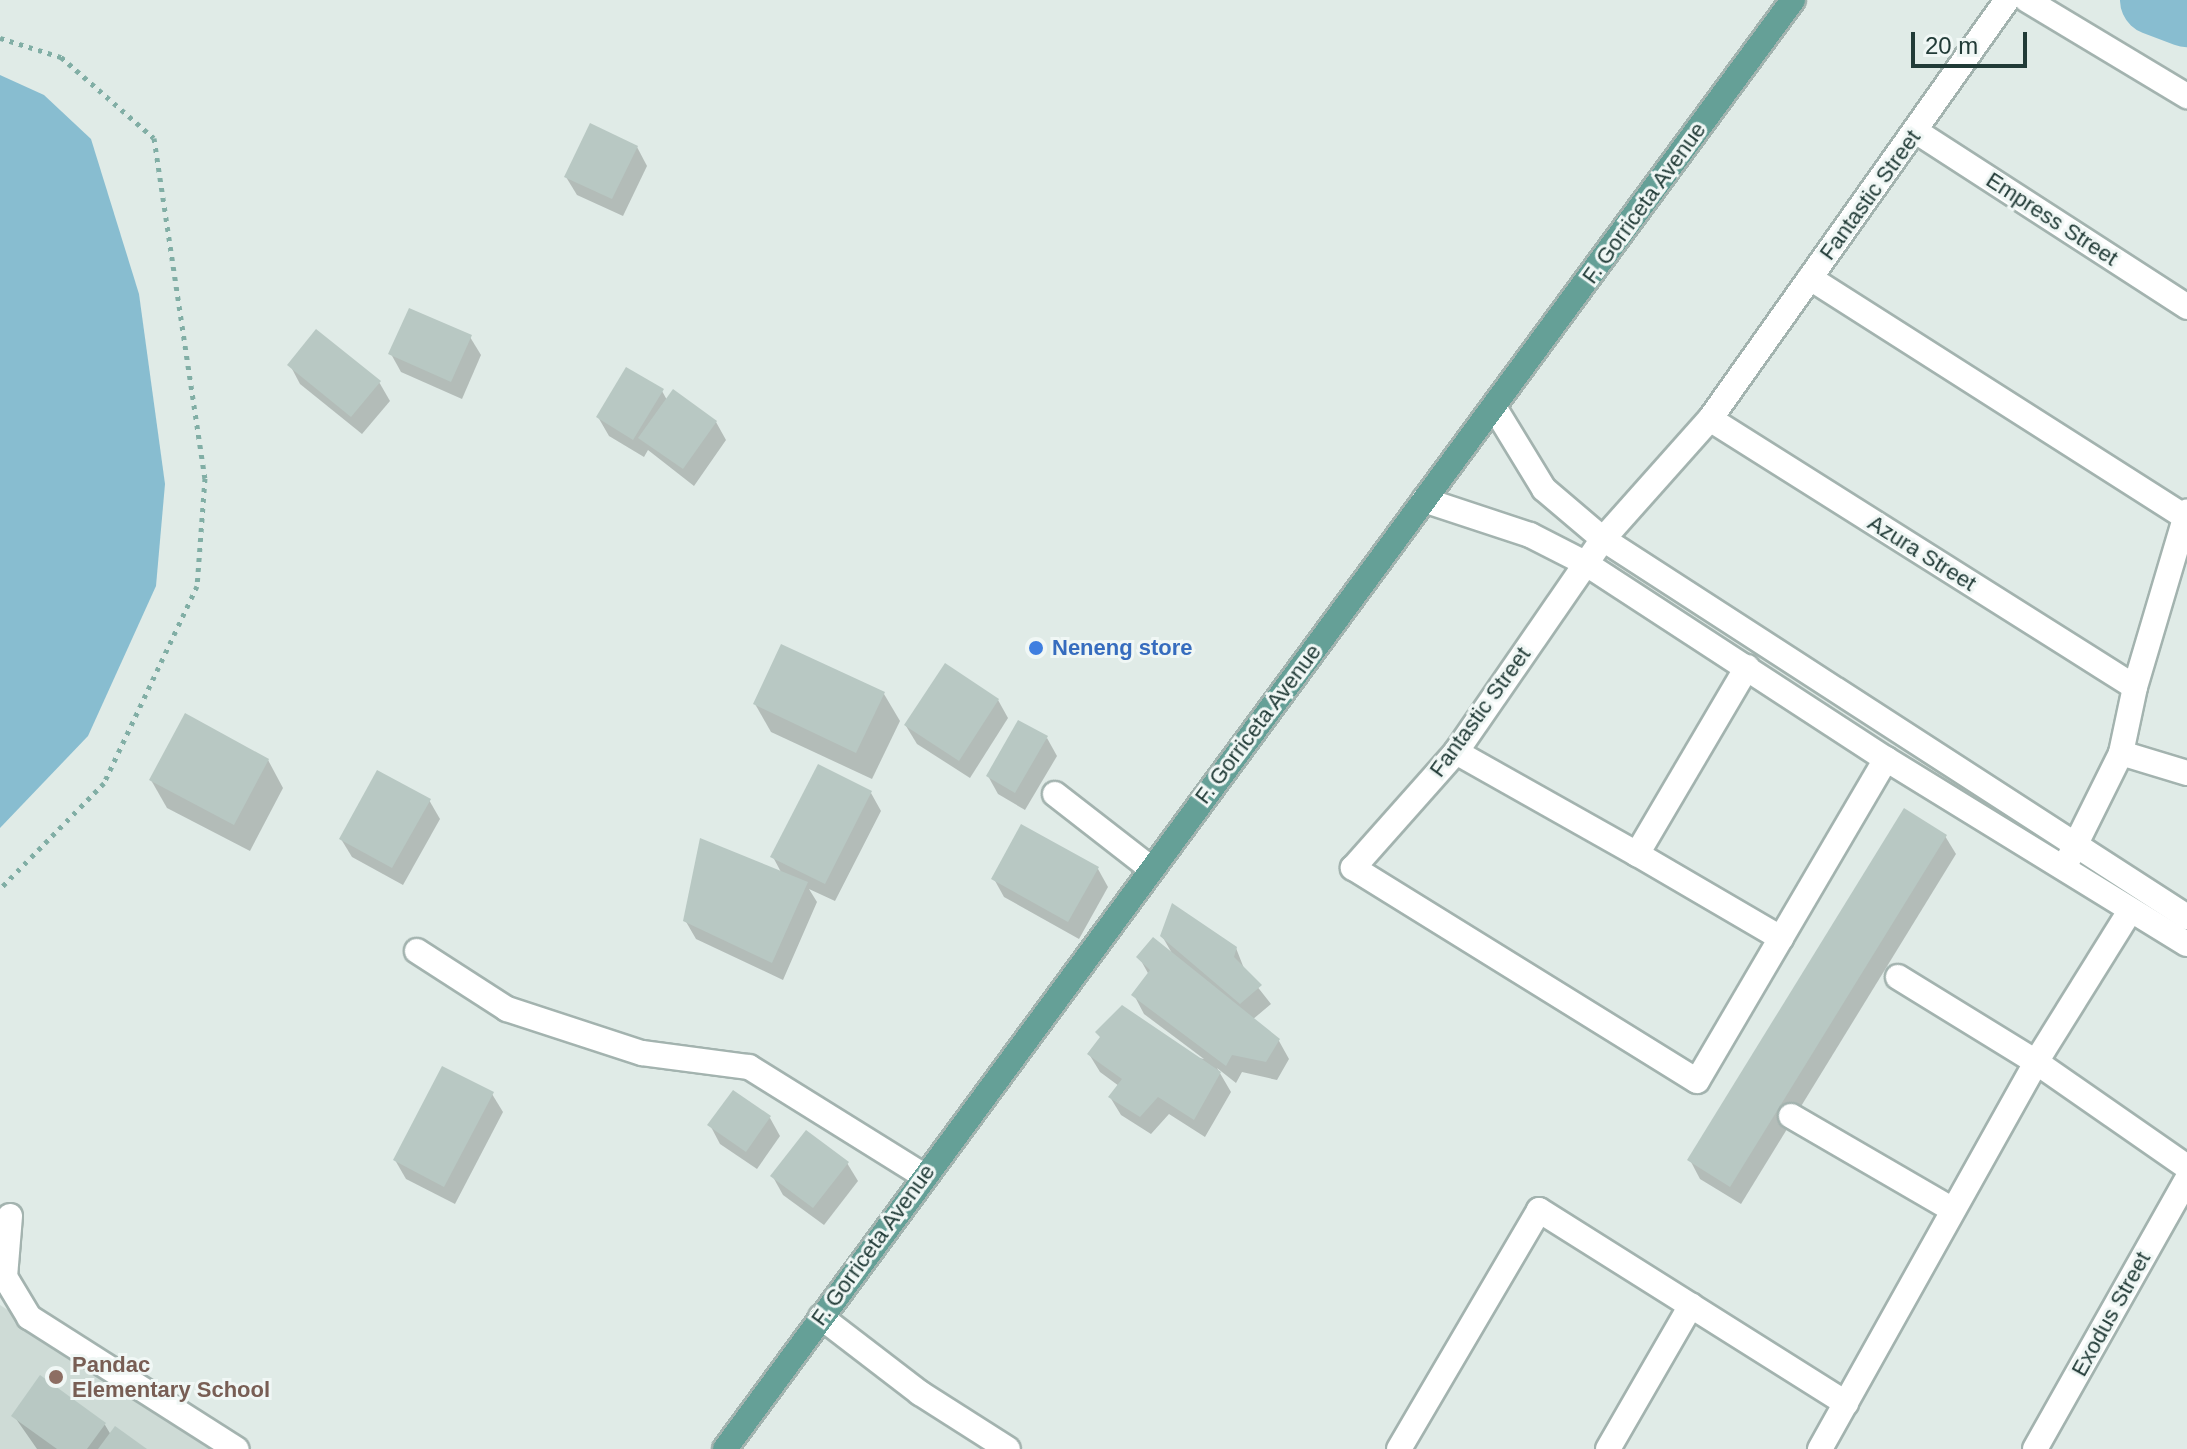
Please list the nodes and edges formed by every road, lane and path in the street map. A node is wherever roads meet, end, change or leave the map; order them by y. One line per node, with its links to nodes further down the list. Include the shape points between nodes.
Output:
1 (1793, 0): 9 (main road, F. Gorriceta Avenue)
2 (2007, 0): 6 (street, Fantastic Street)
3 (2027, 0): 5 (street)
4 (0, 38): 25 (path, via 61,57 154,138 205,478 197,586 104,783)
5 (2187, 96)
6 (1917, 132): 7 (street, Fantastic Street); 8 (street, Empress Street)
7 (1810, 278): 10 (street, Fantastic Street); 12 (street)
8 (2187, 307)
9 (1494, 407): 11 (main road, F. Gorriceta Avenue); 13 (street, via 1544,489)
10 (1710, 419): 13 (street, Fantastic Street); 16 (street, Azura Street)
11 (1424, 500): 14 (street, via 1530,535); 24 (main road, F. Gorriceta Avenue)
12 (2186, 514): 16 (street)
13 (1603, 539): 14 (street, Fantastic Street); 23 (street)
14 (1585, 563): 15 (street); 17 (street, Fantastic Street)
15 (1747, 667): 19 (street); 22 (street)
16 (2135, 687): 18 (street)
17 (1456, 752): 22 (street); 28 (street, Fantastic Street, via 1355,861 1354,872 1685,1077 1697,1081 1705,1074)
18 (2121, 753): 20 (street); 23 (street)
19 (1886, 759): 23 (street); 28 (street, Fantastic Street)
20 (2187, 773)
21 (1055, 794): 24 (street)
22 (1637, 854): 28 (street)
23 (2070, 858): 26 (street); 27 (street)
24 (1150, 868): 35 (main road, F. Gorriceta Avenue)
25 (0, 889)
26 (2130, 911): 29 (street); 32 (street)
27 (2187, 917)
28 (1781, 938)
29 (2187, 944)
30 (417, 951): 35 (street, via 507,1009 642,1053 749,1067)
31 (1898, 977): 32 (street)
32 (2036, 1062): 34 (street); 37 (street)
33 (1791, 1116): 37 (street)
34 (2187, 1167)
35 (924, 1176): 40 (main road, F. Gorriceta Avenue)
36 (2187, 1179): 48 (street, Exodus Street)
37 (1953, 1210): 41 (street)
38 (10, 1216): 42 (street, via 5,1277 29,1317)
39 (1691, 1305): 41 (street); 45 (street, via 1539,1210); 46 (street)
40 (821, 1317): 43 (main road, F. Gorriceta Avenue); 44 (street, via 920,1393)
41 (1846, 1403): 47 (street)
42 (236, 1449)
43 (725, 1449)
44 (1008, 1449)
45 (1399, 1449)
46 (1608, 1449)
47 (1820, 1449)
48 (2035, 1449)

